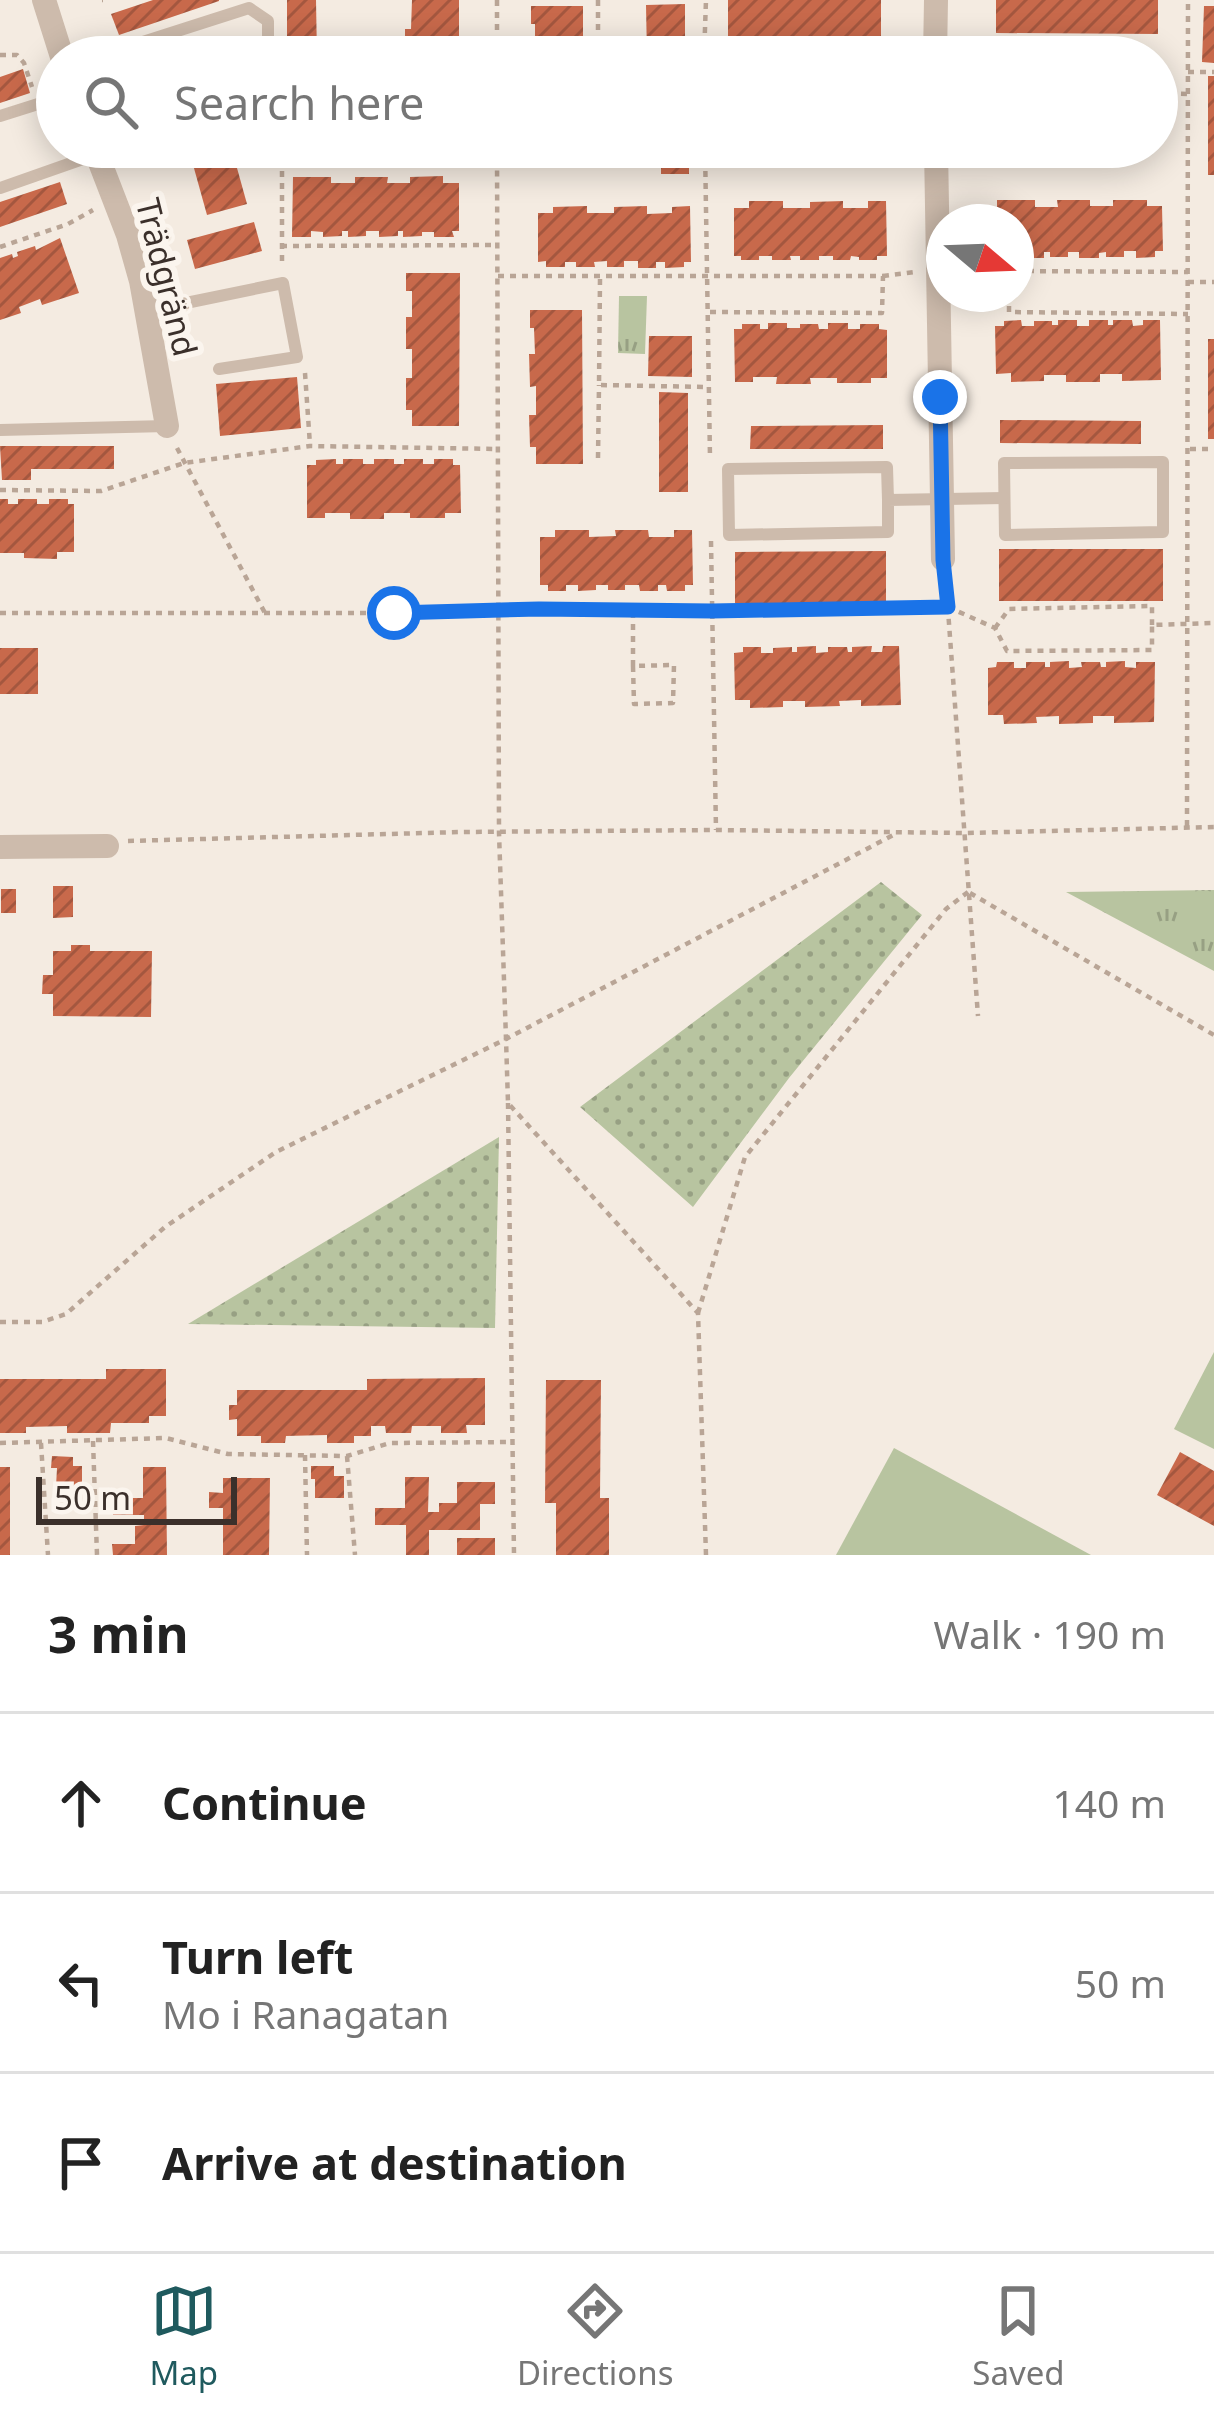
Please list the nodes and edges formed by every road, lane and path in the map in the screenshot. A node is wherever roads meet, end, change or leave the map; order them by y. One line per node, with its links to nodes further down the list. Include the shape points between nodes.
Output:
1 (44, 0): 7 (street)
2 (497, 0): 10 (path)
3 (598, 0): 11 (path)
4 (706, 0): 12 (path)
5 (936, 0): 13 (street)
6 (1188, 0): 15 (path)
7 (55, 36)
8 (162, 36): 9 (lane, via 249,8 268,21)
9 (268, 36)
10 (497, 36)
11 (598, 36)
12 (705, 36)
13 (935, 36)
14 (0, 55): 19 (path, via 24,63)
15 (1188, 72): 16 (path); 18 (path)
16 (1214, 72)
17 (1178, 94): 18 (path)
18 (1188, 94): 33 (path)
19 (36, 98)
20 (36, 105): 21 (lane)
21 (0, 116)
22 (50, 168): 27 (lane)
23 (102, 168): 28 (street, Trädgränd)
24 (282, 168): 30 (path)
25 (497, 168): 29 (path)
26 (936, 168): 57 (street)
27 (0, 188)
28 (114, 199): 31 (path); 39 (street, Trädgränd)
29 (498, 244): 30 (path); 34 (path)
30 (281, 246): 37 (path)
31 (0, 247)
32 (1034, 271): 33 (path)
33 (1188, 272): 38 (path)
34 (498, 276): 35 (path); 50 (path)
35 (600, 276): 40 (path, via 884,276 882,314); 45 (path)
36 (1214, 282): 38 (path)
37 (283, 283): 39 (lane); 43 (lane)
38 (1188, 283): 42 (path)
39 (146, 311): 47 (street, Trädgränd)
40 (708, 312)
41 (1009, 312): 42 (path)
42 (1188, 314): 51 (path)
43 (297, 357): 44 (lane); 49 (path, via 306,375)
44 (219, 369)
45 (599, 385): 46 (path); 53 (path)
46 (709, 387)
47 (167, 426): 48 (lane); 54 (path)
48 (0, 430)
49 (310, 446): 50 (path); 54 (path)
50 (498, 448): 61 (path)
51 (1187, 449): 52 (path); 66 (path)
52 (1214, 449)
53 (598, 458)
54 (184, 463): 55 (path, via 101,491); 64 (path)
55 (0, 490)
56 (1004, 498): 56 (lane, via 1005,535 1163,532 1163,462 1004,463); 57 (lane)
57 (941, 499): 58 (lane); 59 (street)
58 (888, 500): 58 (lane, via 887,467 728,469 729,535 888,532)
59 (943, 560): 60 (path)
60 (948, 607): 62 (path); 68 (path); 74 (path)
61 (498, 610): 62 (path); 64 (path); 72 (path)
62 (633, 610): 69 (path)
63 (0, 613): 64 (path)
64 (265, 613)
65 (1214, 623): 66 (path)
66 (1187, 624): 67 (path); 70 (path)
67 (1152, 625): 68 (path, via 1152,607 1009,609); 68 (path, via 1152,650 1007,652)
68 (995, 628)
69 (633, 666): 69 (path, via 674,665 673,703 634,704)
70 (1187, 826): 71 (path); 74 (path)
71 (1214, 827)
72 (499, 833): 73 (path); 75 (path); 80 (path)
73 (897, 833): 74 (path); 80 (path)
74 (965, 833): 77 (path)
75 (106, 846): 76 (street)
76 (0, 847)
77 (968, 892): 78 (path); 79 (path); 82 (path, via 745,1157)
78 (978, 1016)
79 (1214, 1035)
80 (506, 1040): 81 (path); 83 (path, via 277,1152 165,1227 66,1314)
81 (508, 1103): 82 (path); 85 (path)
82 (698, 1313): 95 (path)
83 (0, 1322)
84 (93, 1441): 87 (path); 88 (path, via 166,1438 228,1454); 91 (path)
85 (512, 1442): 89 (path, via 390,1443); 94 (path)
86 (0, 1443): 87 (path)
87 (40, 1443): 90 (path)
88 (305, 1455): 89 (path); 92 (path)
89 (346, 1456): 93 (path)
90 (48, 1555)
91 (97, 1555)
92 (307, 1555)
93 (355, 1555)
94 (514, 1555)
95 (706, 1555)

